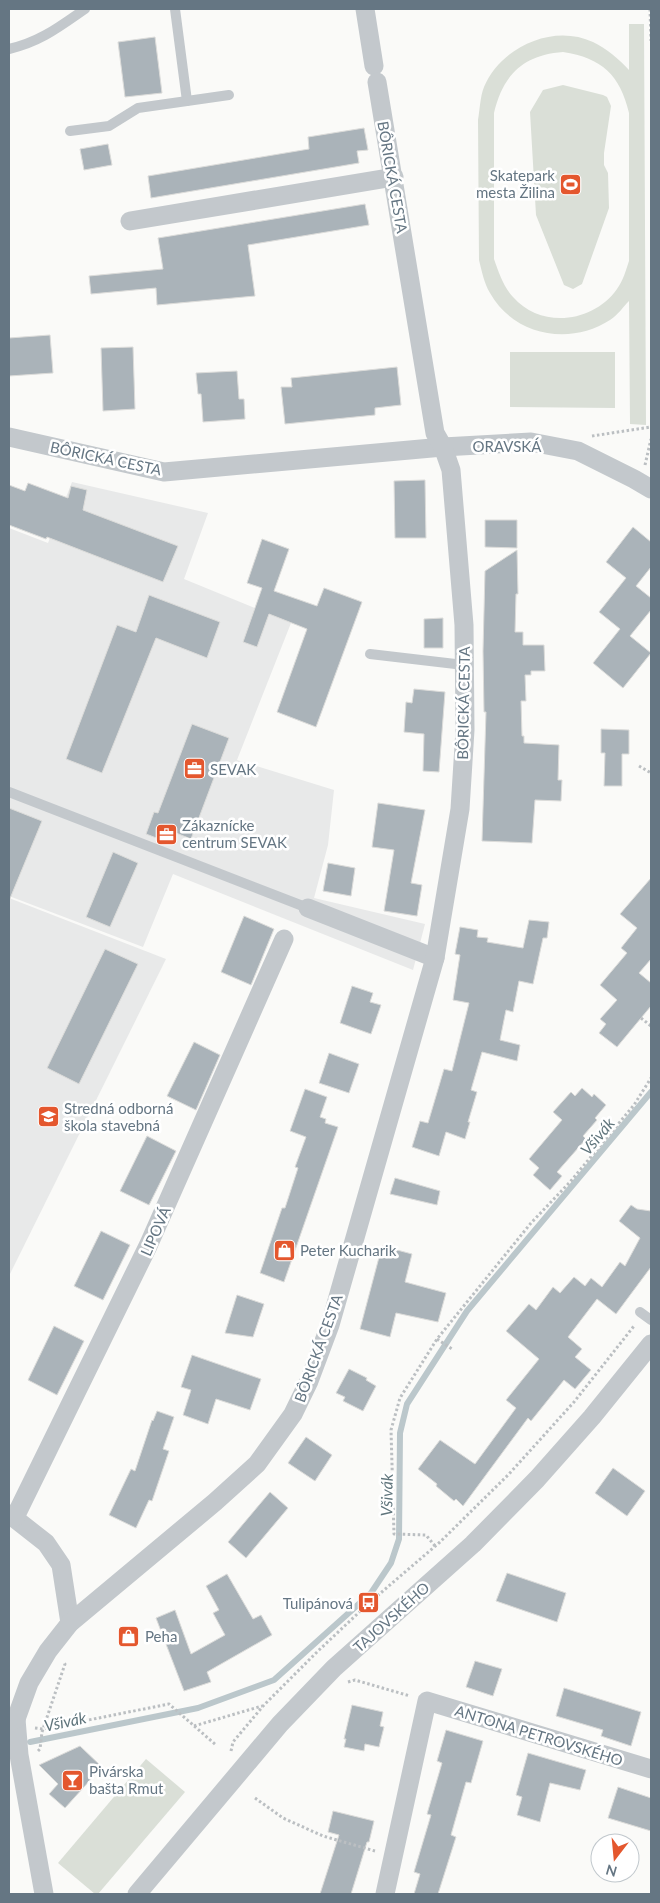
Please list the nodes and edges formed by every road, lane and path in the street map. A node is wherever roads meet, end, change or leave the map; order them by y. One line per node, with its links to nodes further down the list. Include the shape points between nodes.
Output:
1 (85, 9): 6 (lane, via 28,45)
2 (175, 9): 8 (lane)
3 (365, 9): 10 (street, BÔRICKÁ CESTA)
4 (650, 9): 5 (path)
5 (651, 41)
6 (9, 49)
7 (229, 95): 8 (lane)
8 (187, 101): 9 (lane, via 138,108 110,126)
9 (70, 131)
10 (394, 177): 11 (street); 16 (street, BÔRICKÁ CESTA, via 435,432)
11 (130, 221)
12 (651, 427): 14 (path)
13 (9, 437): 16 (street, BÔRICKÁ CESTA, via 164,472)
14 (584, 437)
15 (651, 439): 17 (path)
16 (443, 447): 18 (street, ORAVSKÁ, via 531,442 578,451); 20 (street, BÔRICKÁ CESTA, via 451,470 464,625)
17 (645, 467)
18 (651, 489)
19 (370, 654): 20 (lane)
20 (464, 665): 26 (street, BÔRICKÁ CESTA, via 465,730 460,809)
21 (639, 766): 22 (path)
22 (651, 773)
23 (9, 792): 24 (lane)
24 (308, 908): 26 (street)
25 (284, 939): 34 (street, LIPOVÁ, via 148,1246)
26 (435, 958): 36 (street, BÔRICKÁ CESTA, via 330,1325 293,1414 257,1464)
27 (641, 1018): 28 (path)
28 (651, 1026)
29 (651, 1078): 31 (path, via 634,1105 532,1223)
30 (645, 1316): 35 (path, via 509,1474)
31 (439, 1340): 32 (path); 35 (path, via 400,1398 392,1430 394,1534 426,1535)
32 (452, 1349)
33 (650, 1349): 51 (street, TAJOVSKÉHO, via 537,1479 473,1544 334,1668 280,1724)
34 (12, 1515): 36 (street, via 46,1543 61,1565)
35 (435, 1546): 37 (path)
36 (70, 1623): 42 (street, BÔRICKÁ CESTA, via 48,1651 29,1684)
37 (318, 1651)
38 (61, 1661): 44 (path, via 65,1664)
39 (355, 1680): 40 (path)
40 (427, 1701): 47 (street, ANTONA PETROVSKÉHO); 49 (street)
41 (264, 1706): 43 (path)
42 (14, 1726): 44 (path); 50 (street)
43 (193, 1726): 44 (path, via 169,1704); 45 (path)
44 (43, 1731): 46 (path)
45 (216, 1745)
46 (40, 1750)
47 (651, 1769)
48 (255, 1798): 49 (path, via 283,1818 323,1836)
49 (393, 1857): 52 (street)
50 (44, 1894)
51 (137, 1894)
52 (385, 1894)

